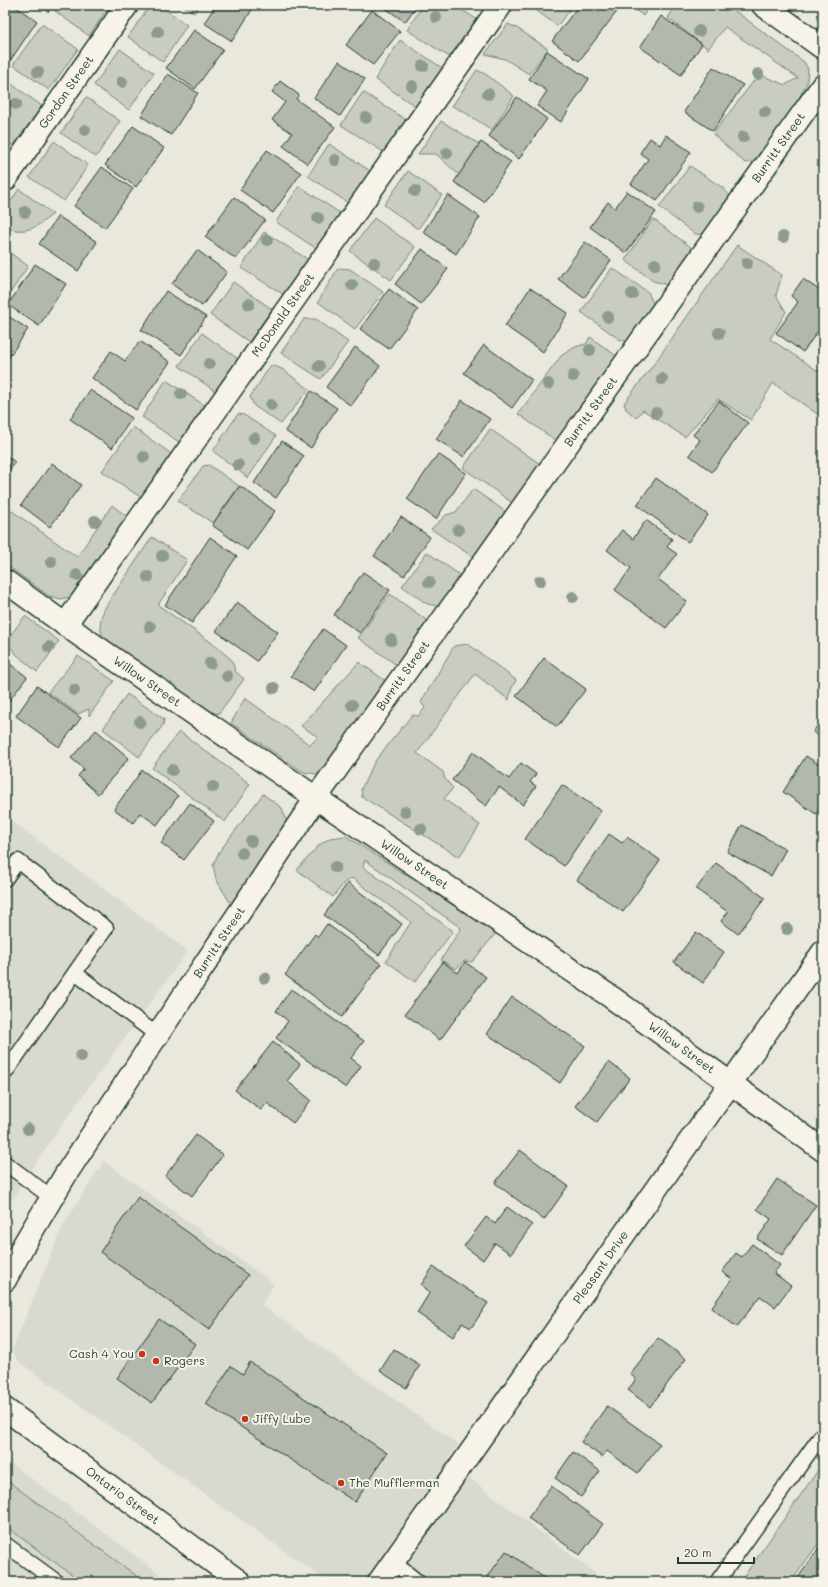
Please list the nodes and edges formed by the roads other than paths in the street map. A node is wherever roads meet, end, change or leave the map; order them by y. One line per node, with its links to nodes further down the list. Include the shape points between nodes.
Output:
1 (127, 5): 6 (street, Gordon Street)
2 (501, 5): 8 (street, McDonald Street)
3 (763, 5): 4 (street)
4 (823, 48)
5 (823, 85): 9 (street, Burritt Street)
6 (5, 180)
7 (5, 581): 8 (street, Willow Street)
8 (65, 625): 9 (street, Willow Street)
9 (316, 798): 13 (street, Burritt Street); 15 (street, Willow Street, via 611,997)
10 (5, 879): 12 (lane, via 18,861 106,928)
11 (823, 952): 15 (street, Pleasant Drive)
12 (75, 973): 13 (lane); 14 (lane)
13 (157, 1035): 18 (street, Burritt Street)
14 (5, 1073)
15 (730, 1083): 16 (street, Willow Street); 24 (street, Pleasant Drive)
16 (823, 1150)
17 (5, 1162): 18 (lane)
18 (51, 1197): 19 (street, Burritt Street)
19 (11, 1254): 20 (street, Burritt Street)
20 (5, 1280)
21 (5, 1409): 26 (street, Ontario Street)
22 (823, 1432): 29 (lane)
23 (5, 1544): 25 (lane)
24 (393, 1562): 27 (street, Pleasant Drive); 28 (lane)
25 (57, 1582)
26 (240, 1582)
27 (378, 1582)
28 (418, 1582)
29 (717, 1582)

